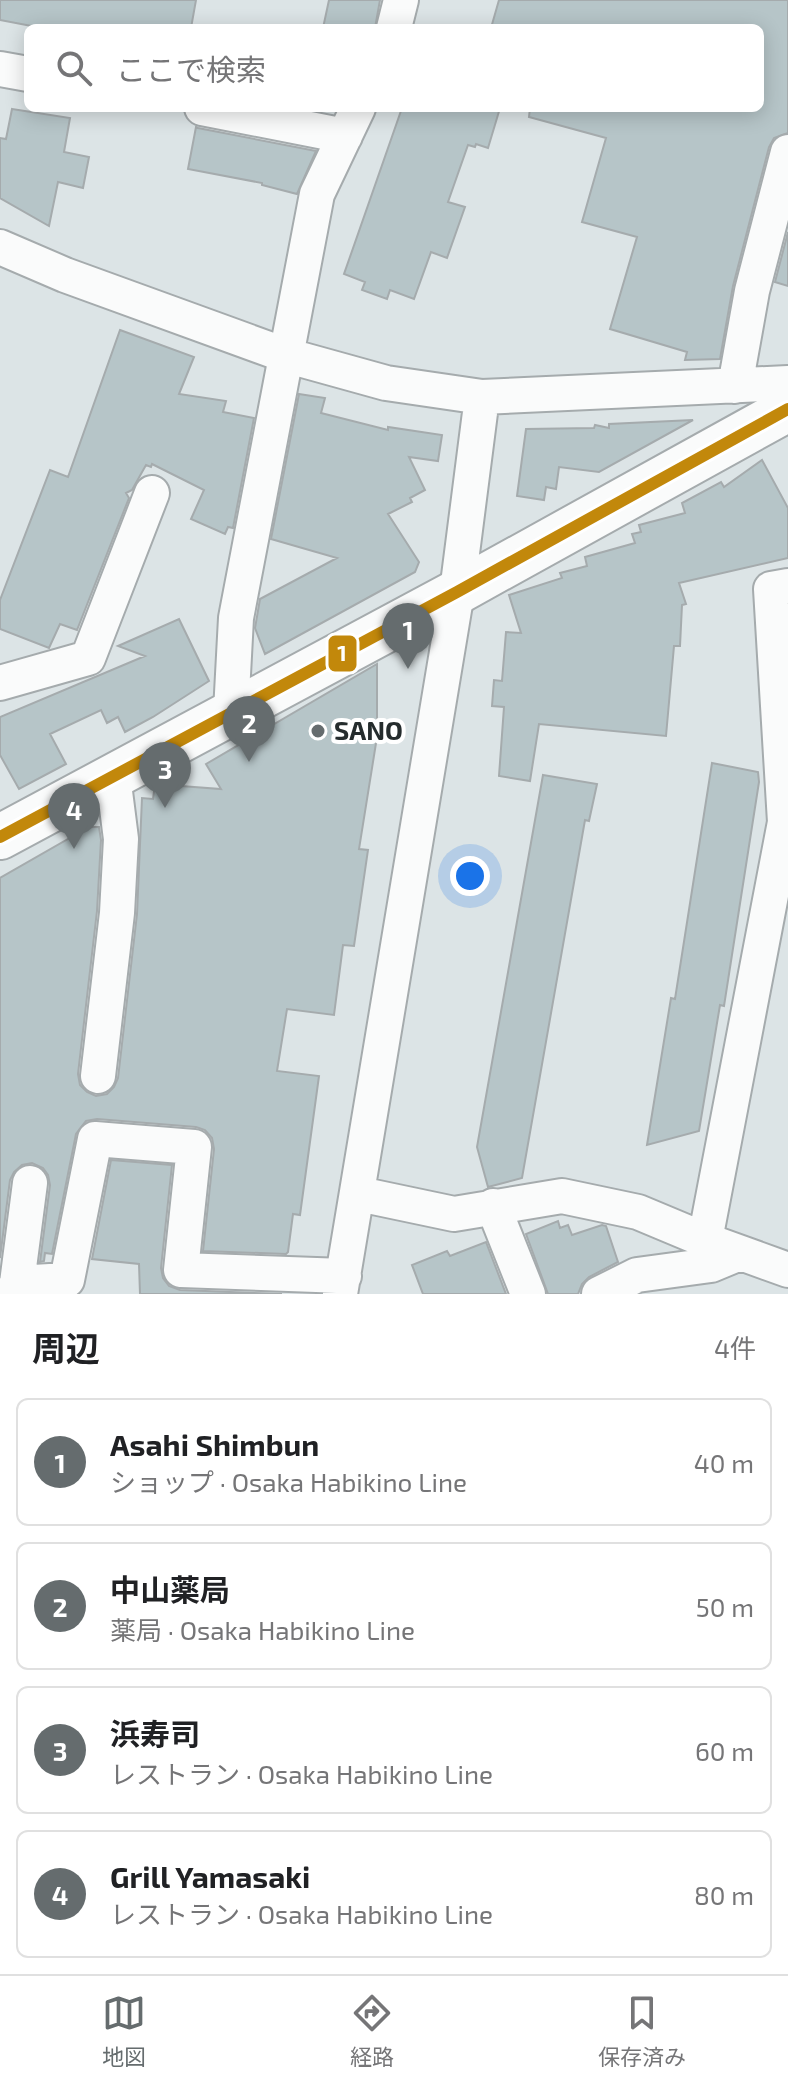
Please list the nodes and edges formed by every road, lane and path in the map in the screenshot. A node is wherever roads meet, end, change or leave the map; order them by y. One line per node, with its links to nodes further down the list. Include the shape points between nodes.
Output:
1 (401, 0): 2 (street)
2 (395, 24)
3 (0, 69): 4 (street)
4 (24, 73)
5 (245, 112): 6 (street)
6 (351, 122): 9 (street, via 317,194)
7 (788, 152): 11 (street, via 752,291)
8 (0, 247): 9 (street)
9 (285, 355): 12 (street, via 386,383); 18 (street, via 236,618)
10 (788, 383): 11 (street)
11 (735, 386): 12 (street)
12 (482, 397): 16 (street)
13 (788, 409): 16 (main road)
14 (152, 493): 17 (street, via 88,658)
15 (788, 586): 25 (street, via 771,589 785,822)
16 (457, 592): 18 (main road); 22 (street)
17 (0, 683)
18 (231, 712): 19 (main road)
19 (113, 776): 20 (main road); 21 (street, via 121,839)
20 (0, 837)
21 (98, 1076)
22 (359, 1194): 24 (street, via 454,1214); 28 (street)
23 (19, 1200): 29 (street)
24 (493, 1206): 25 (street, via 562,1196 638,1212); 30 (street)
25 (705, 1240): 26 (street)
26 (740, 1253): 27 (street); 31 (street, via 711,1265 637,1275)
27 (788, 1270)
28 (342, 1285): 29 (street, via 181,1270 194,1147 95,1139 67,1280)
29 (14, 1288)
30 (528, 1294)
31 (599, 1294)

